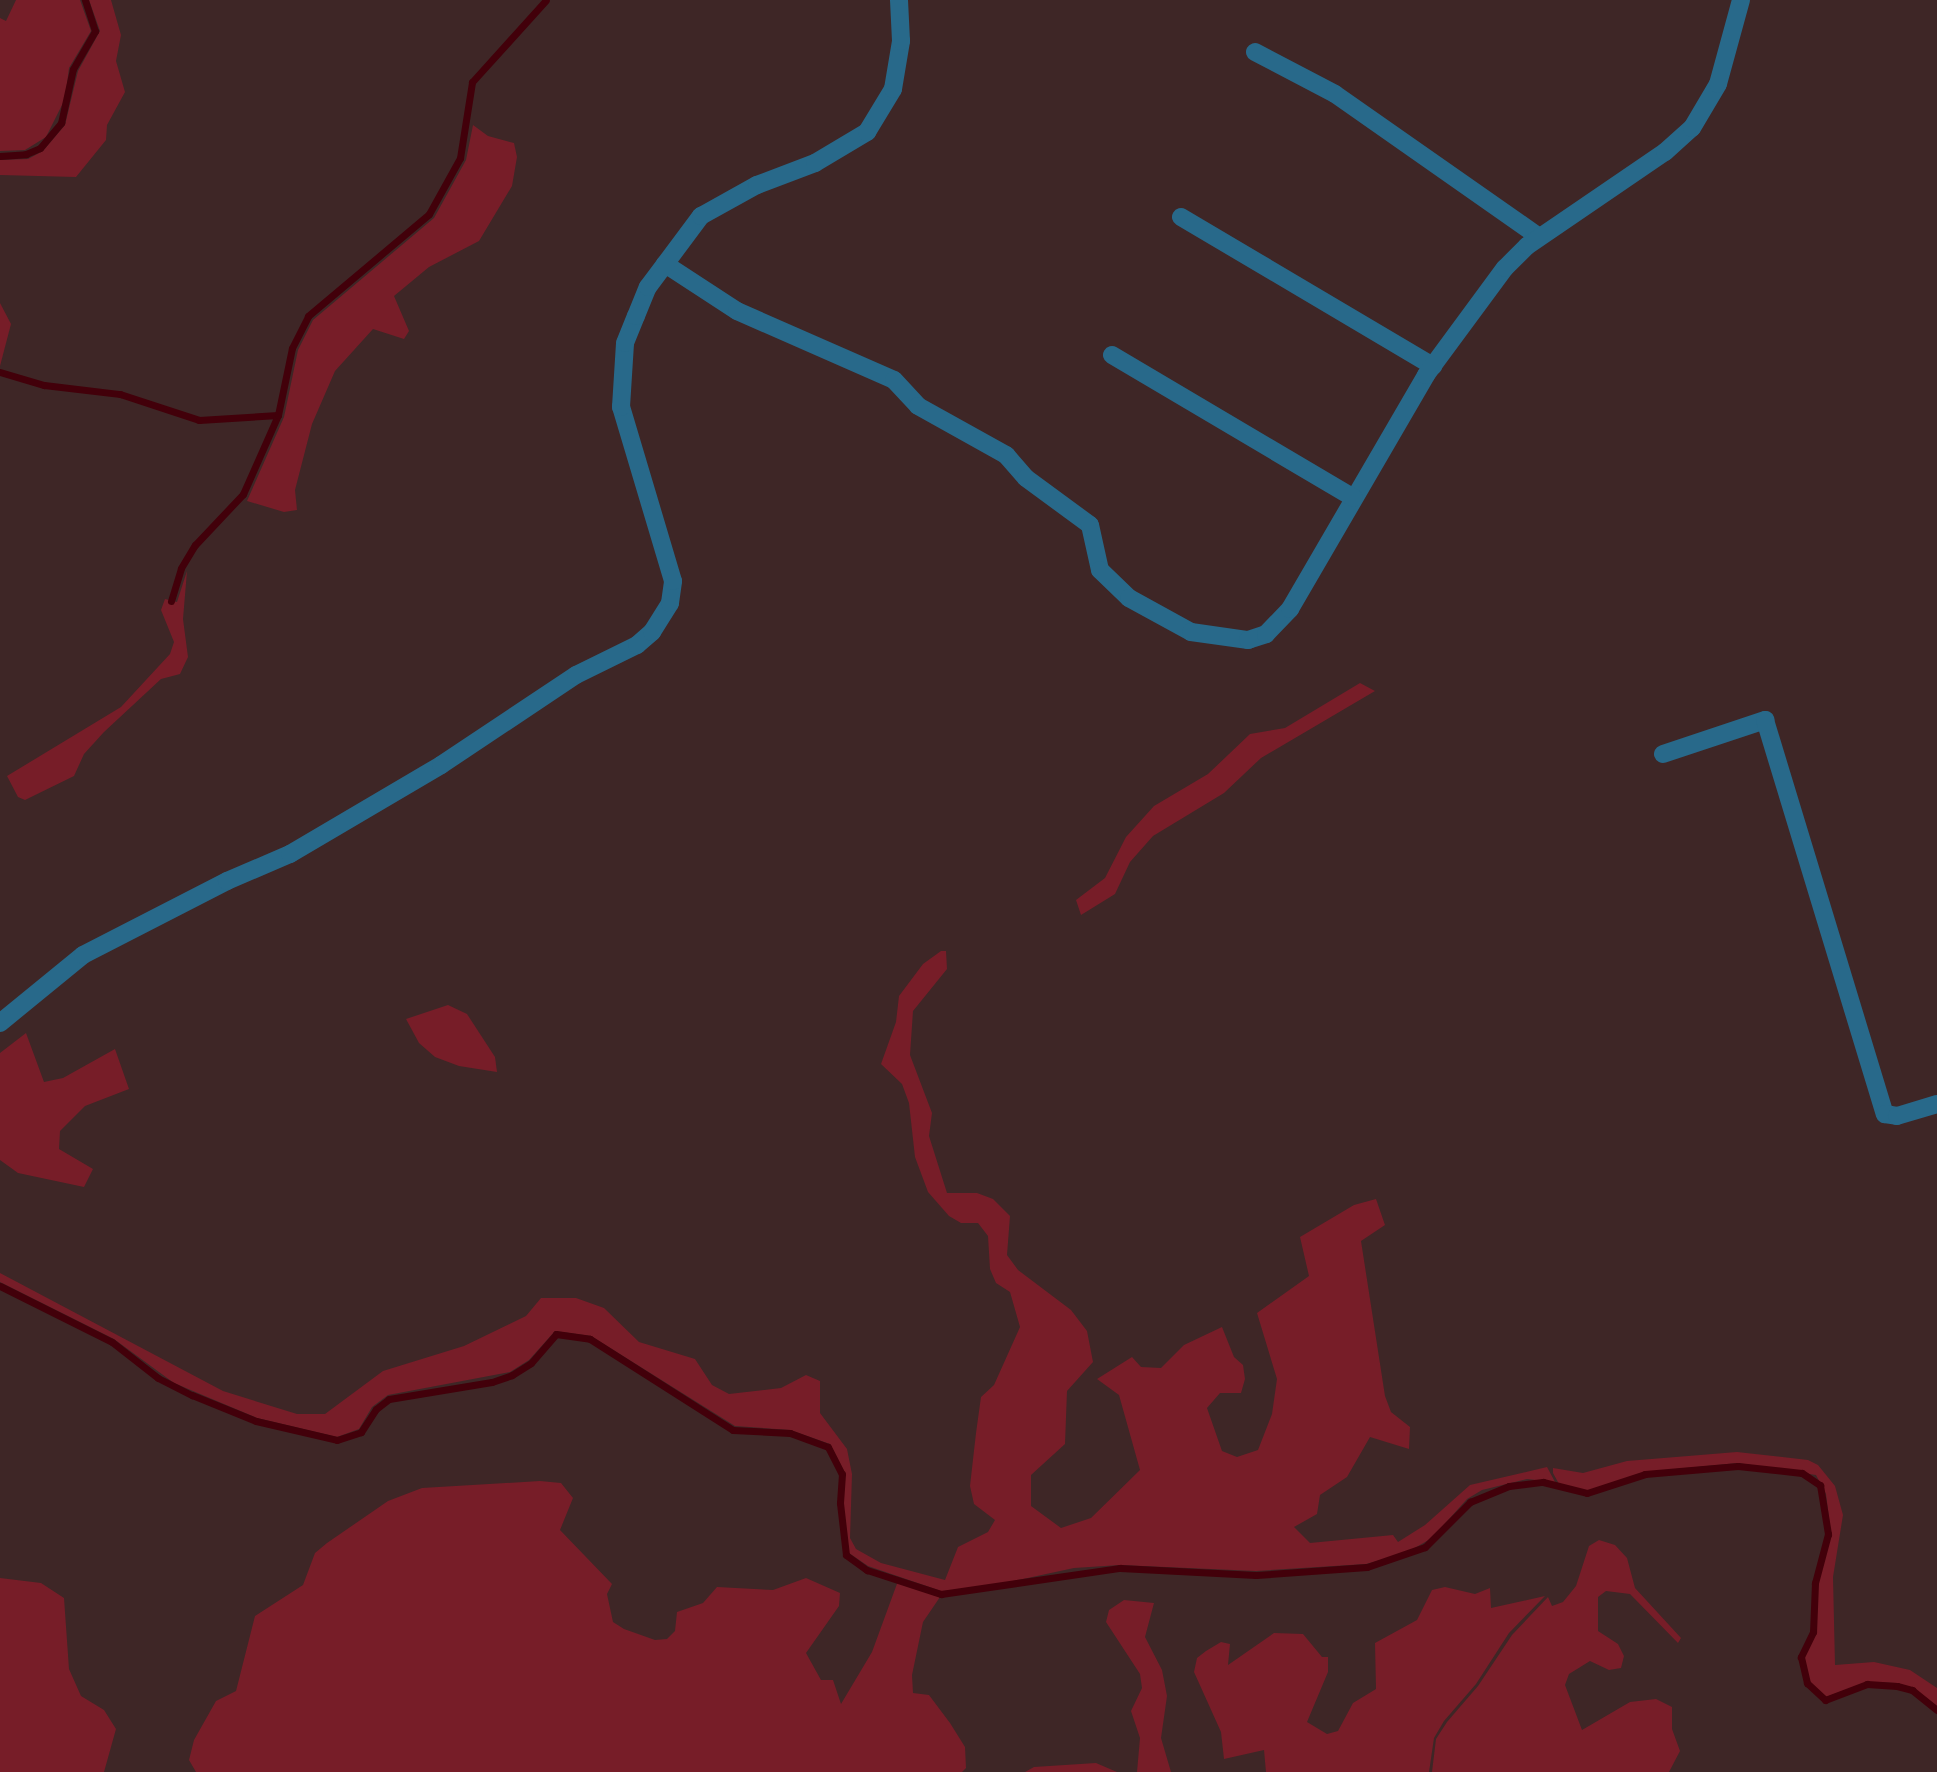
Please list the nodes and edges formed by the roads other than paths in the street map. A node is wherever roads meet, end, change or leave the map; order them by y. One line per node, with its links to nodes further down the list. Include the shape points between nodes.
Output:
1 (899, 0): 6 (street, via 901,41 893,89 867,132 815,163 747,190 701,216)
2 (1741, 0): 5 (street, via 1718,84 1692,128 1665,152)
3 (1255, 52): 5 (street, via 1335,94)
4 (1181, 217): 8 (street)
5 (1539, 237): 8 (street, via 1480,297)
6 (665, 264): 9 (street, via 737,311 894,380 918,406 1006,455 1026,478 1090,525 1100,570 1110,583 1191,632 1248,640 1266,634 1290,609); 11 (street, via 648,287 625,343 621,407 671,569 670,603 652,632 290,854 83,955)
7 (1112, 355): 9 (street)
8 (1433, 366): 9 (street)
9 (1354, 498)
10 (1662, 754): 12 (street, via 1765,720 1885,1114 1897,1116)
11 (0, 1023)
12 (1937, 1104)

